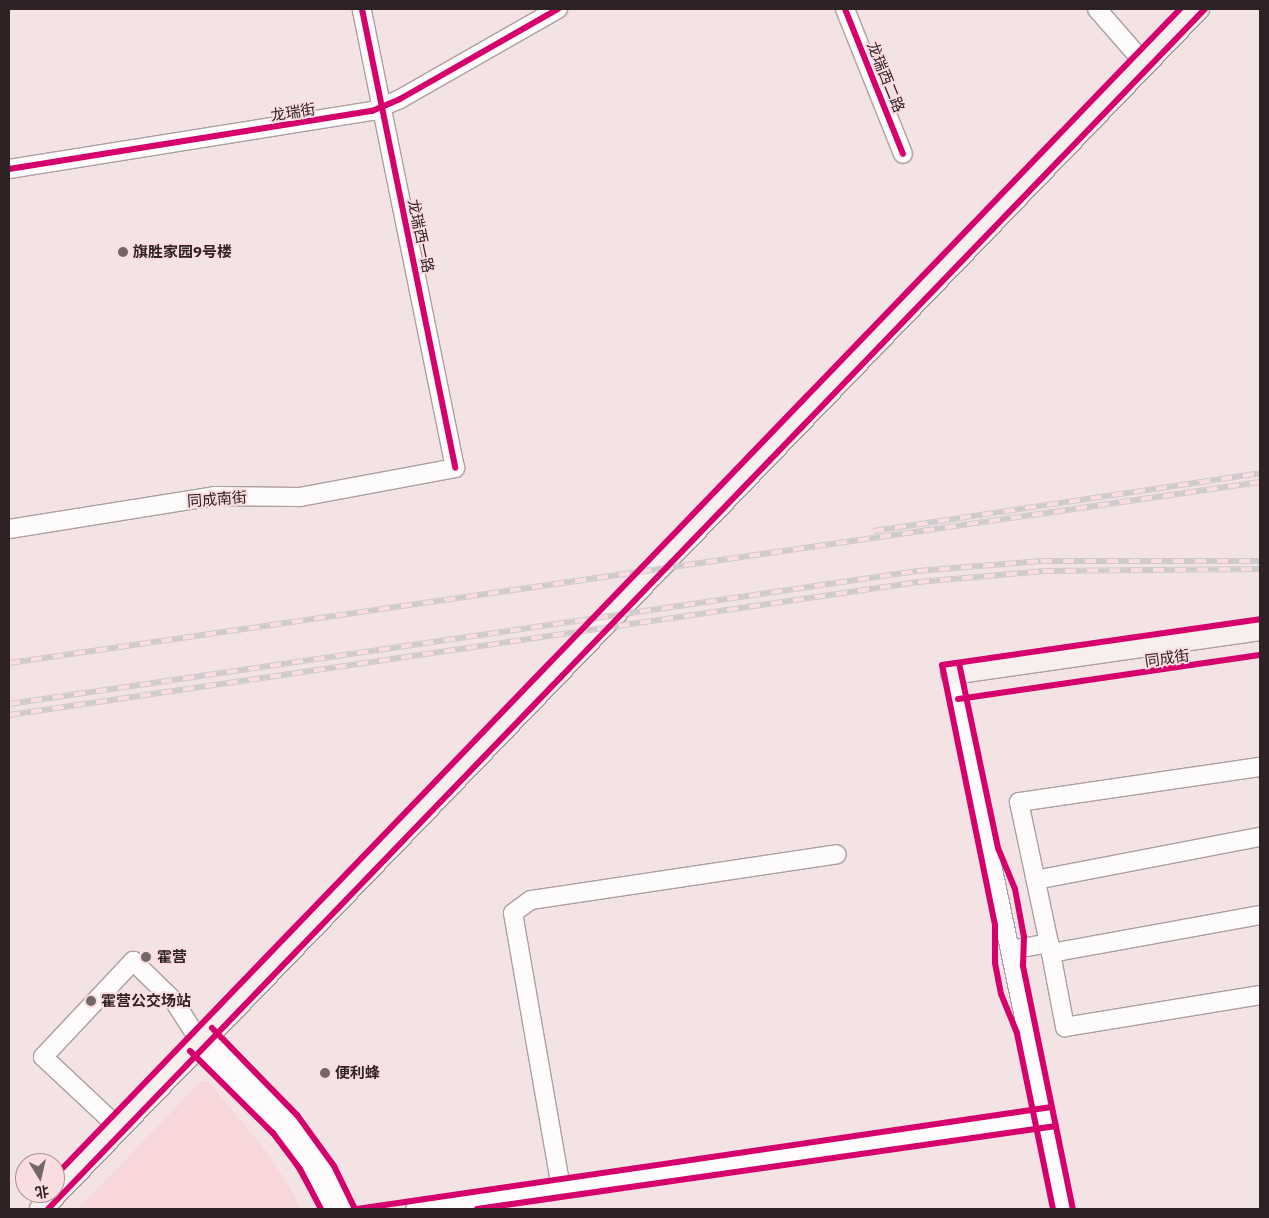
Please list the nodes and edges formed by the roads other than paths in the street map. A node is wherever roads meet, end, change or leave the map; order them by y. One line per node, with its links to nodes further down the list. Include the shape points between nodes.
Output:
1 (362, 9): 8 (street, 龙瑞西一路)
2 (558, 9): 8 (street, 龙瑞街)
3 (845, 9): 9 (street, 龙瑞西二路)
4 (1097, 9): 7 (street)
5 (1186, 9): 7 (main road)
6 (1198, 9): 7 (main road)
7 (1142, 61): 24 (main road)
8 (382, 108): 10 (street, 龙瑞街); 11 (street, 龙瑞西一路)
9 (903, 154)
10 (9, 169)
11 (455, 468): 12 (street, 同成南街, via 300,497 214,496)
12 (9, 529)
13 (1260, 629): 15 (main road, 同成街)
14 (1260, 644): 15 (main road, 同成街)
15 (953, 681): 22 (street)
16 (1260, 767): 19 (street, via 1019,802)
17 (1260, 837): 19 (street)
18 (837, 854): 28 (street, via 531,900 513,913)
19 (1036, 880): 21 (street)
20 (1260, 915): 21 (street)
21 (1050, 948): 22 (street); 23 (street, via 1065,1026)
22 (1010, 950): 25 (street)
23 (1260, 995)
24 (201, 1040): 26 (main road); 26 (street, via 174,1001 133,961 43,1058); 30 (street, via 280,1129 306,1164); 31 (street, via 291,1121 326,1171)
25 (1045, 1119): 28 (street); 33 (street)
26 (116, 1126): 27 (main road); 29 (main road)
27 (65, 1174)
28 (561, 1188): 32 (street)
29 (41, 1209)
30 (330, 1209)
31 (345, 1209)
32 (415, 1209)
33 (1064, 1209)

